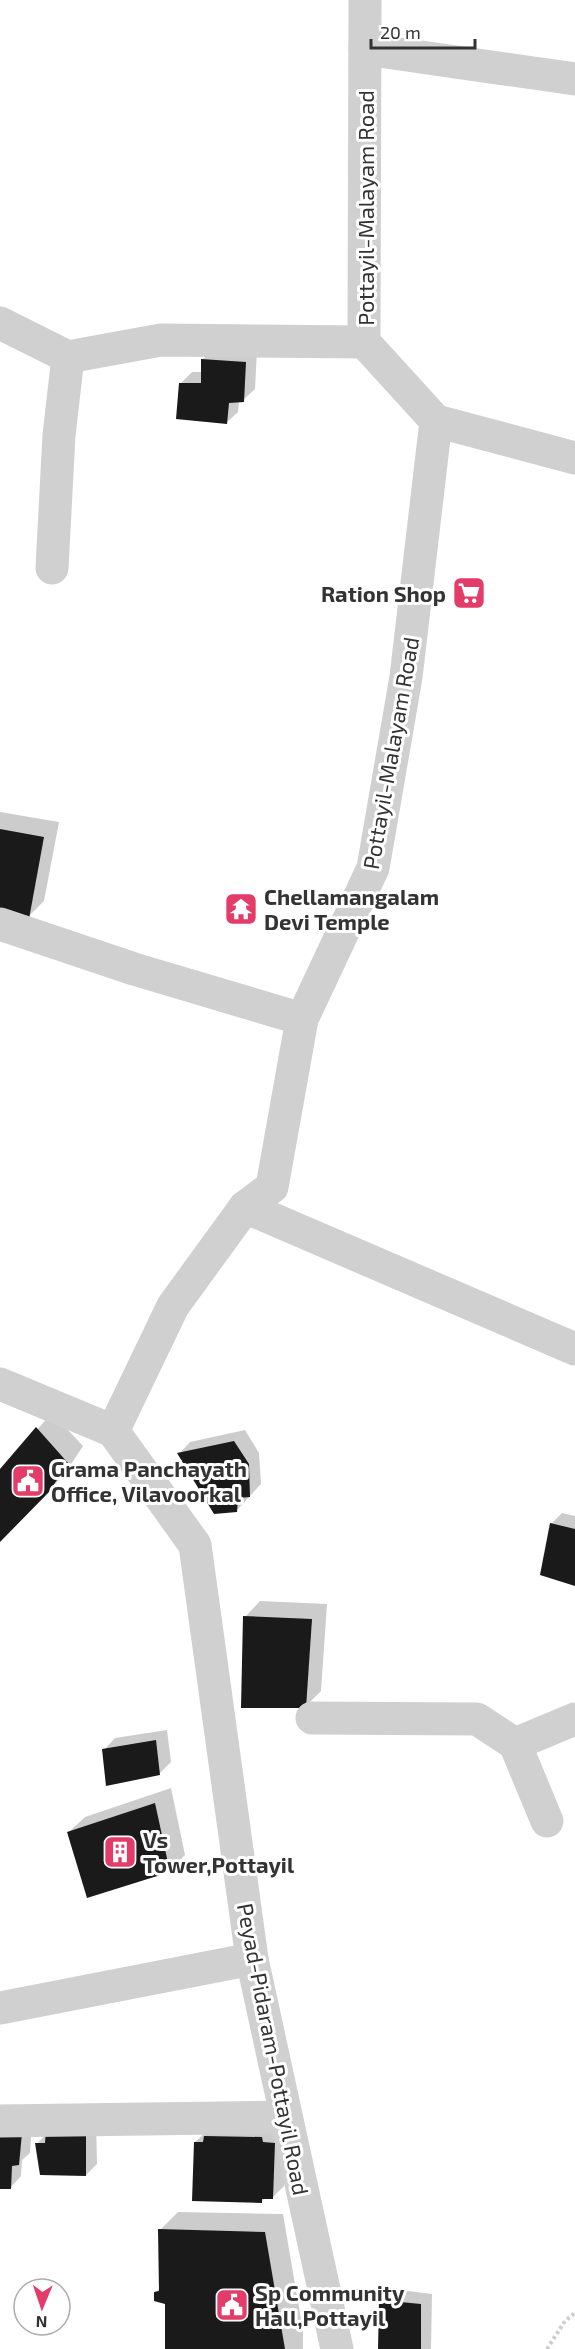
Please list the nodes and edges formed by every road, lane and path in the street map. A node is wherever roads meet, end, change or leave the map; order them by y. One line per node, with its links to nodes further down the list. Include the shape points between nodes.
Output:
1 (365, 0): 2 (street, Pottayil-Malayam Road)
2 (365, 49): 3 (street); 5 (street, Pottayil-Malayam Road)
3 (575, 79)
4 (0, 323): 6 (street)
5 (364, 342): 6 (street, via 161,340); 7 (street, Pottayil-Malayam Road)
6 (68, 357): 9 (street, via 59,435)
7 (436, 422): 8 (street); 11 (street, Pottayil-Malayam Road, via 406,677 373,868)
8 (575, 458)
9 (52, 568)
10 (0, 924): 11 (street)
11 (302, 1019): 12 (street, Pottayil-Malayam Road, via 272,1187)
12 (245, 1207): 13 (street); 15 (street, Pottayil-Malayam Road, via 173,1306)
13 (575, 1348)
14 (0, 1384): 15 (street)
15 (113, 1431): 20 (street, Peyad-Pidaram-Pottayil Road, via 195,1545)
16 (312, 1718): 18 (street, via 477,1719)
17 (575, 1719): 18 (street)
18 (515, 1744): 19 (street)
19 (547, 1821)
20 (252, 1959): 21 (street); 22 (street, Peyad-Pidaram-Pottayil Road)
21 (0, 2008)
22 (286, 2117): 23 (street); 25 (street, Peyad-Pidaram-Pottayil Road)
23 (0, 2121)
24 (575, 2313): 26 (path)
25 (337, 2349)
26 (547, 2349)

